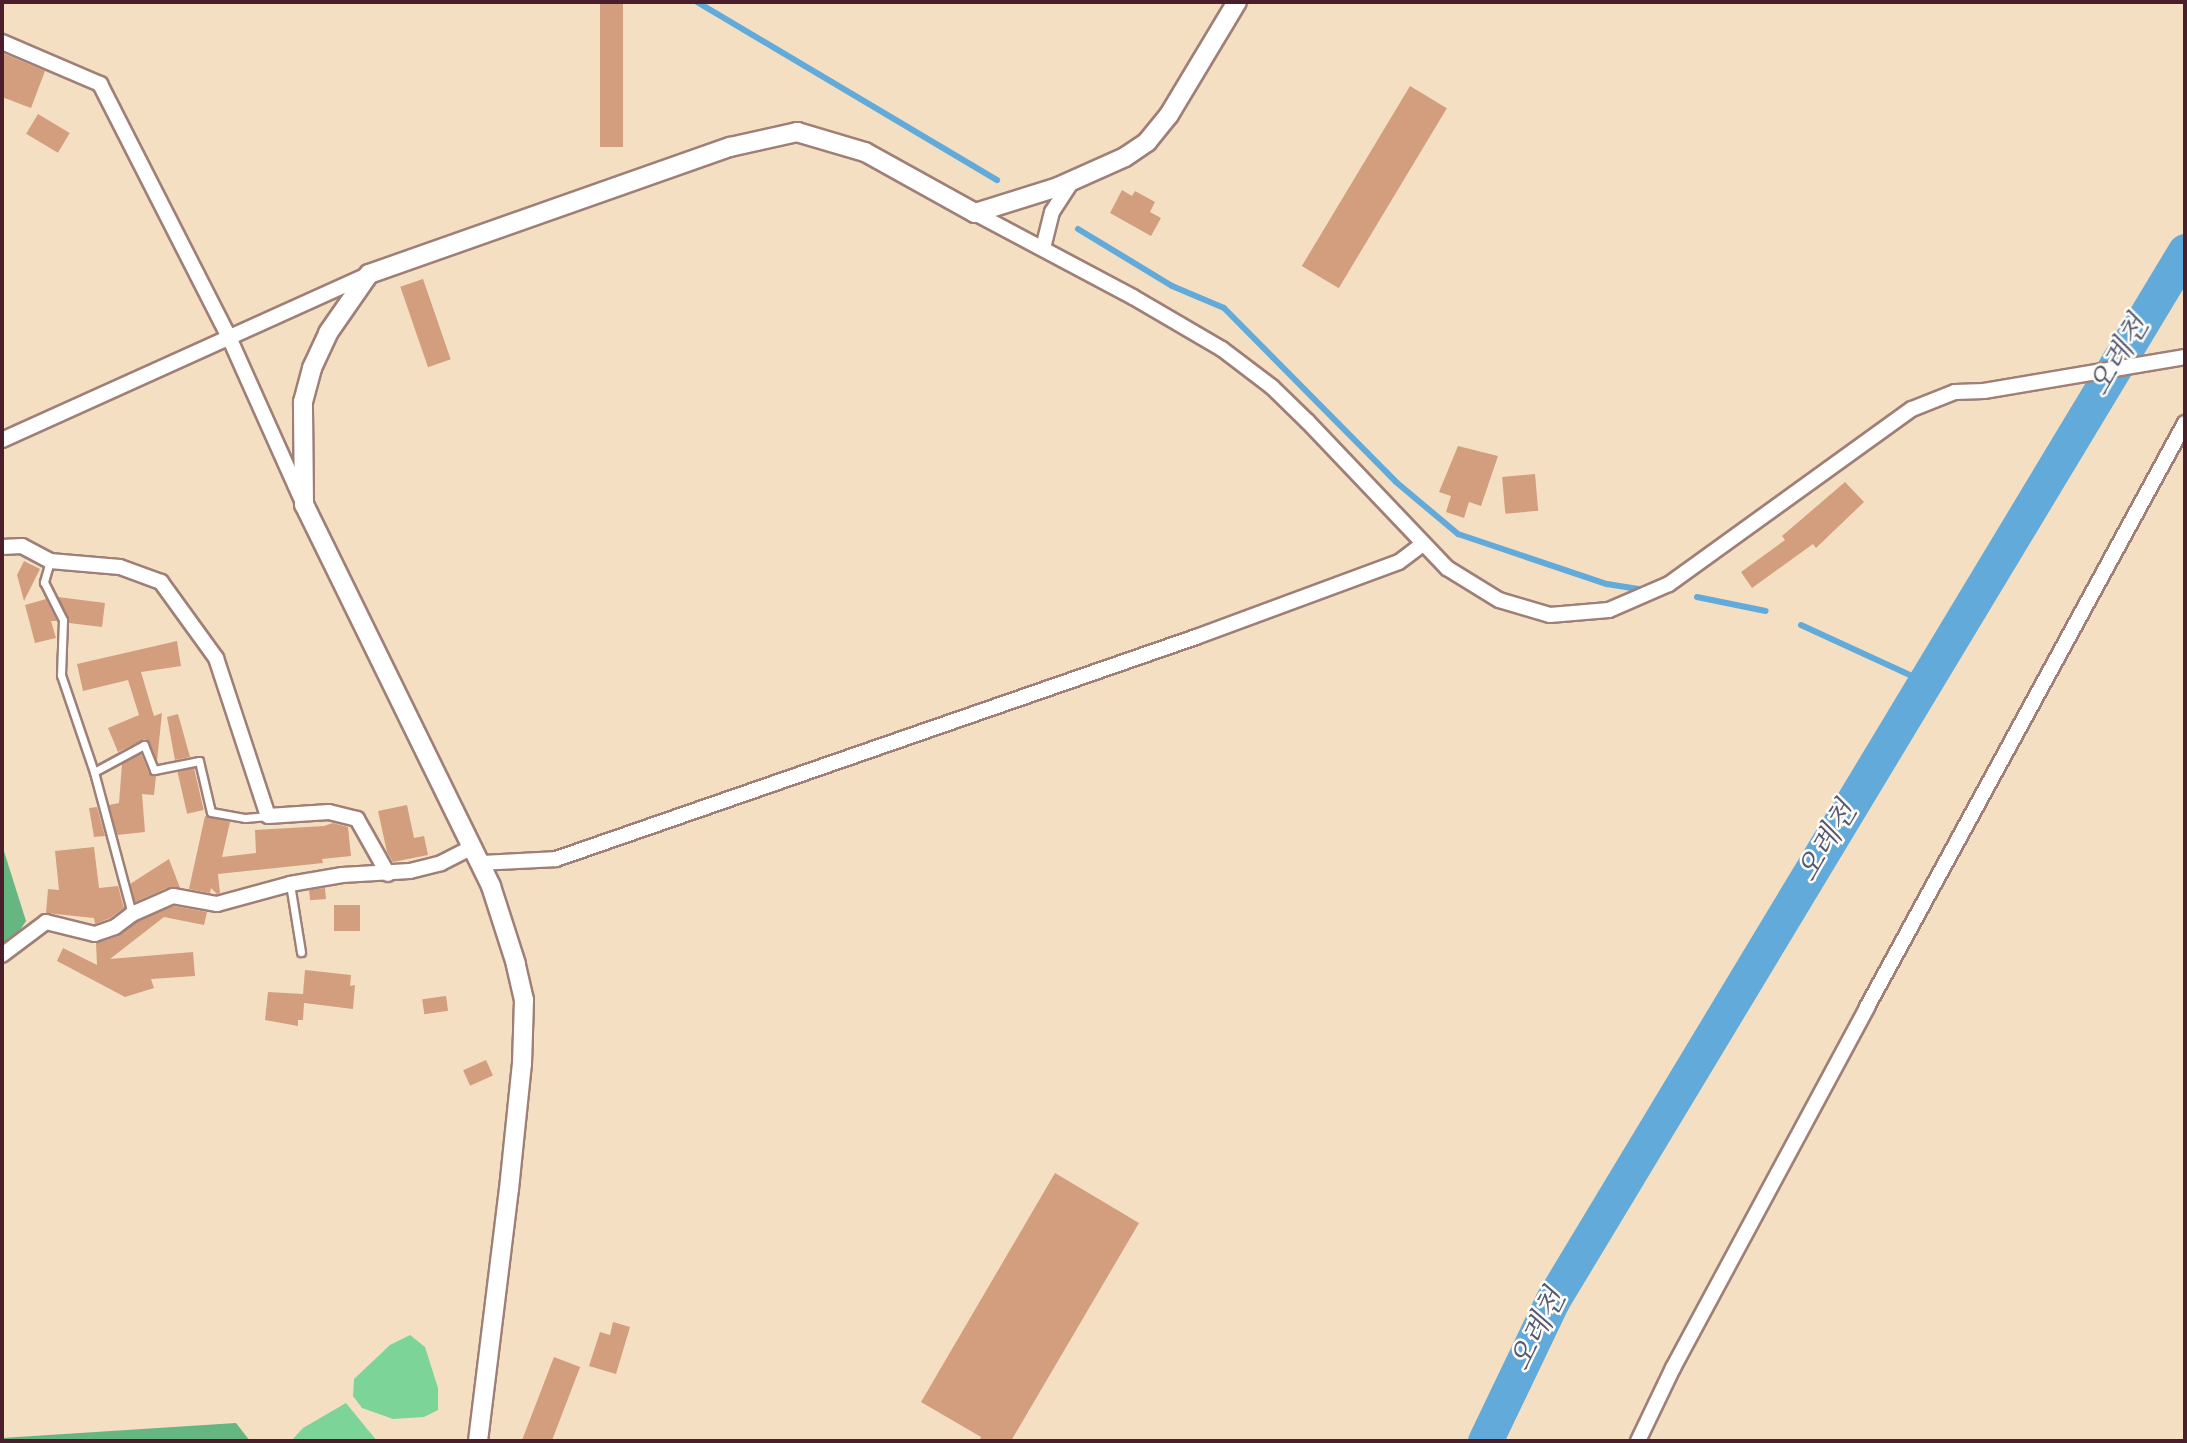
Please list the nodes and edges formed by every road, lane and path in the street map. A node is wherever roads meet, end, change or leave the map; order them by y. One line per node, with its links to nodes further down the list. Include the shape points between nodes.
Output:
1 (1237, 2): 3 (street, via 1169,115 1147,142)
2 (2, 42): 7 (street, via 100,84)
3 (1073, 180): 4 (street); 5 (street, via 1052,212)
4 (975, 213): 5 (street); 6 (street, via 865,152 797,132 730,147)
5 (1043, 248): 12 (street, via 1197,332 1272,387)
6 (369, 274): 7 (street); 11 (street, via 328,333 312,368 303,402)
7 (228, 335): 10 (street); 11 (street)
8 (2185, 357): 12 (street, via 1955,392 1912,409 1670,584 1609,610 1550,615 1499,600 1447,568)
9 (2185, 423): 25 (street, via 1673,1368)
10 (2, 440)
11 (304, 505): 17 (street)
12 (1423, 544): 18 (street, via 1399,562 1196,637 556,859)
13 (2, 547): 14 (street, via 22,546)
14 (50, 561): 15 (lane, via 44,582 63,620 61,675); 16 (street, via 120,566 162,582 216,658)
15 (94, 772): 16 (lane, via 144,745 154,771 199,761 211,812 246,818); 21 (lane)
16 (268, 816): 19 (street, via 329,811 357,819)
17 (472, 847): 18 (street); 19 (street, via 440,863)
18 (480, 863): 24 (street, via 524,1000 508,1201)
19 (388, 874): 20 (street, via 342,874)
20 (290, 884): 21 (street, via 218,904 173,896); 22 (lane)
21 (132, 914): 23 (street, via 95,934 46,922)
22 (302, 952)
23 (2, 955)
24 (478, 1441)
25 (1638, 1441)

